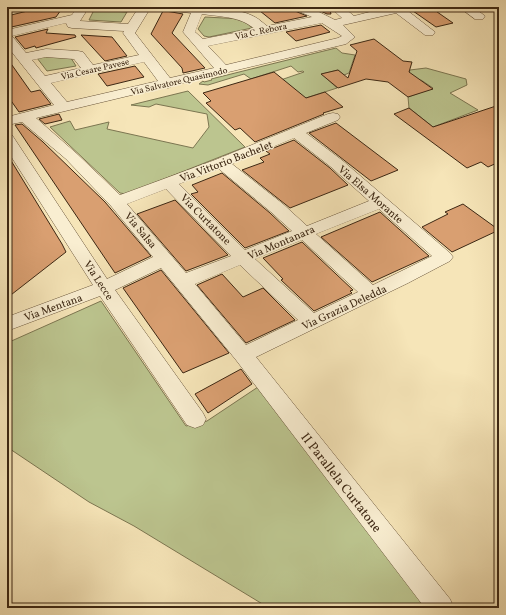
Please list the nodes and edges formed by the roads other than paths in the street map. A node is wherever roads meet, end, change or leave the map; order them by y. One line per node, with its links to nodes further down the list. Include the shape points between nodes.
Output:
1 (13, 7): 7 (street)
2 (145, 7): 15 (street)
3 (170, 7): 9 (street)
4 (300, 7): 13 (street)
5 (336, 7): 12 (street)
6 (465, 7): 11 (street)
7 (7, 8)
8 (400, 8): 12 (street, Via C. Rebora); 16 (street)
9 (198, 10): 14 (street, via 245,16); 19 (street, via 189,32)
10 (80, 12): 15 (street, via 72,24); 17 (street)
11 (479, 16)
12 (352, 20): 13 (street, Via C. Rebora)
13 (327, 22): 14 (street, Via C. Rebora); 23 (street, Via Salvatore Quasimodo, via 349,37 342,41)
14 (264, 30): 19 (street, Via C. Rebora)
15 (131, 31): 20 (street)
16 (429, 32)
17 (7, 34)
18 (7, 38): 21 (street)
19 (199, 44): 23 (street)
20 (147, 57): 22 (street, Via Cesare Pavese); 25 (street)
21 (23, 58): 22 (street, via 46,53 78,55); 24 (street)
22 (90, 70): 24 (street, Via Cesare Pavese)
23 (224, 70): 25 (street, Via Salvatore Quasimodo)
24 (42, 81): 26 (street)
25 (168, 84): 26 (street, Via Salvatore Quasimodo)
26 (64, 108): 27 (street, Via Salvatore Quasimodo)
27 (25, 117): 29 (street, Via Salvatore Quasimodo); 34 (street, Via Salsa, via 71,156)
28 (334, 117): 30 (street, Via Vittorio Bachelet)
29 (7, 121)
30 (296, 133): 32 (street, Via Vittorio Bachelet); 35 (street, Via Elsa Morante, via 337,164)
31 (7, 138): 41 (street, Via Lecce)
32 (221, 163): 33 (street, Via Vittorio Bachelet); 36 (street, via 277,208)
33 (169, 183): 34 (street, Via Vittorio Bachelet); 38 (street, Via Curtatone)
34 (117, 202): 39 (street, Via Salsa)
35 (380, 202): 36 (street, Via Montanara); 37 (street, Via Elsa Morante)
36 (303, 233): 38 (street, Via Montanara); 42 (street)
37 (444, 257): 42 (street, Via Grazia Deledda)
38 (244, 258): 40 (street, Via Montanara); 43 (street, Via Curtatone)
39 (164, 259): 40 (street, Via Salsa); 41 (street, Via Mentana)
40 (182, 282): 45 (street, Via Salsa)
41 (104, 288): 44 (street, Via Mentana); 46 (street, Via Lecce)
42 (370, 294): 43 (street, Via Grazia Deledda)
43 (312, 322): 45 (street, Via Grazia Deledda)
44 (7, 324)
45 (244, 355): 47 (street, II Parallela Curtatone)
46 (195, 420)
47 (441, 608)

